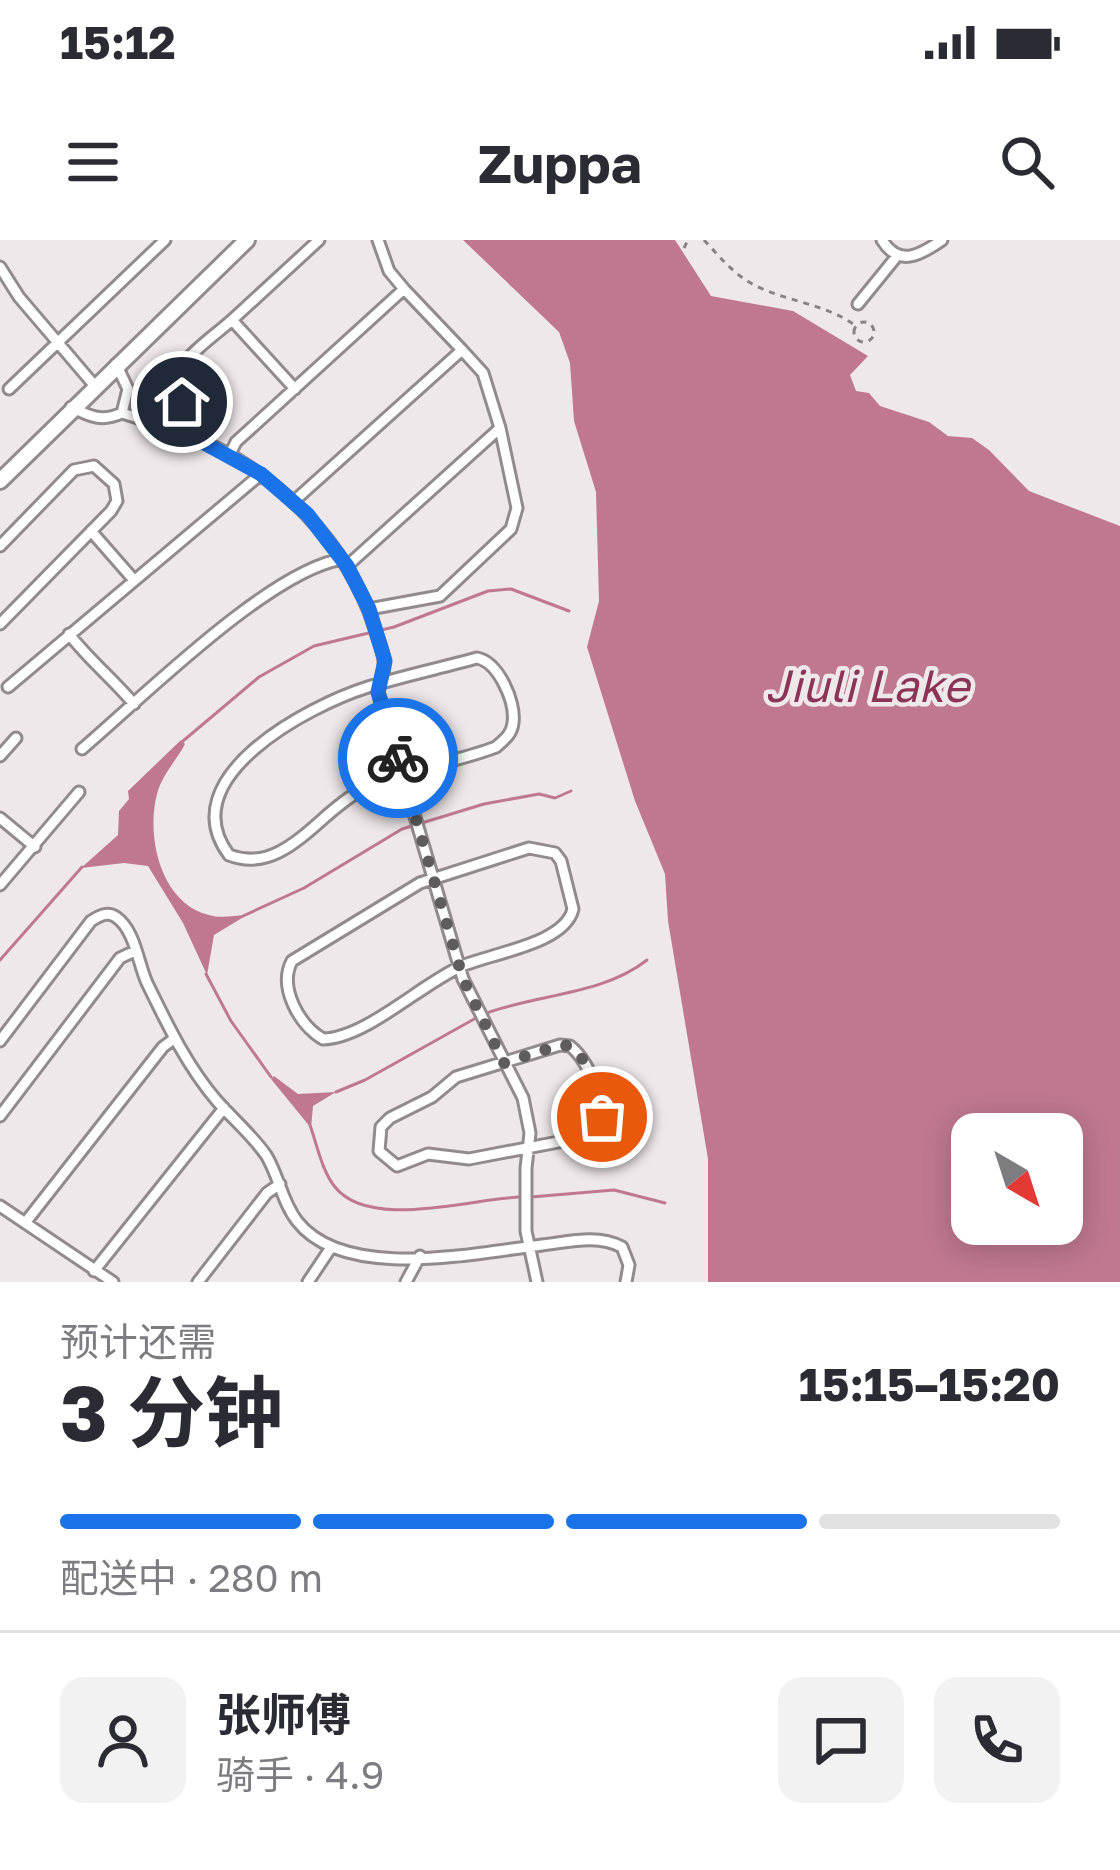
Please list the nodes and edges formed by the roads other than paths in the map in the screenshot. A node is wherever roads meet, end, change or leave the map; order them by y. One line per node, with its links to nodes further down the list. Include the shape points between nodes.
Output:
1 (165, 240): 12 (street)
2 (247, 240): 14 (main road)
3 (319, 240): 11 (street)
4 (378, 240): 9 (street)
5 (881, 240): 7 (street)
6 (942, 240): 7 (street, via 913,257)
7 (897, 256): 10 (street)
8 (0, 267): 12 (street)
9 (404, 289): 13 (street); 17 (street)
10 (858, 304)
11 (232, 320): 17 (street); 20 (street, via 175,378)
12 (58, 342): 15 (street); 16 (street)
13 (462, 350): 21 (street, via 483,373); 27 (street)
14 (116, 364): 15 (main road); 19 (street, via 128,388)
15 (94, 385): 18 (main road)
16 (9, 389)
17 (295, 389): 24 (street)
18 (71, 407): 19 (street, via 95,419); 26 (main road)
19 (122, 413): 22 (street)
20 (192, 424): 22 (street); 23 (street)
21 (500, 428): 30 (street); 32 (street, via 518,508 512,529 440,596)
22 (174, 429): 23 (street, via 182,443)
23 (195, 438): 24 (street)
24 (229, 456): 25 (street)
25 (261, 474): 27 (street); 31 (street)
26 (0, 481)
27 (293, 502): 30 (street)
28 (91, 531): 29 (street, via 118,493 102,471 83,466); 31 (street); 33 (street)
29 (0, 546)
30 (345, 563): 32 (street); 37 (street, via 320,563 270,592)
31 (133, 580): 34 (street)
32 (369, 609): 35 (street, via 385,661)
33 (0, 624)
34 (69, 634): 36 (street); 37 (street)
35 (380, 685): 41 (street); 41 (street, via 487,660 513,715 496,747); 41 (street, via 262,741 221,788 215,828 229,855 256,859 294,844 353,794)
36 (8, 687)
37 (134, 704): 39 (street)
38 (16, 738): 40 (street)
39 (82, 749)
40 (0, 756)
41 (403, 775): 45 (street)
42 (79, 792): 44 (street)
43 (0, 818): 44 (street)
44 (35, 847): 46 (street)
45 (433, 878): 48 (street); 48 (street, via 529,848 561,861 571,894 571,918 554,935); 48 (street, via 306,951 292,962 286,984 313,1034 334,1039)
46 (0, 885)
47 (135, 951): 49 (street); 50 (street, via 116,917 91,921); 53 (street, via 120,958)
48 (459, 967): 51 (street)
49 (175, 1038): 52 (street); 57 (street)
50 (0, 1041)
51 (504, 1063): 54 (street, via 523,1098); 54 (street, via 570,1046 587,1064 597,1099 595,1135); 54 (street, via 457,1077 390,1118 379,1151 397,1166 428,1154 469,1159)
52 (224, 1108): 55 (street, via 264,1152); 61 (street)
53 (0, 1116)
54 (528, 1148): 58 (street)
55 (280, 1184): 59 (street, via 296,1219); 63 (street)
56 (0, 1206): 57 (street)
57 (25, 1223): 61 (street)
58 (530, 1246): 60 (street); 66 (street); 67 (street, via 613,1242 628,1256)
59 (330, 1249): 60 (street); 64 (street)
60 (420, 1256): 65 (street)
61 (94, 1271): 62 (street)
62 (112, 1282)
63 (198, 1282)
64 (308, 1282)
65 (406, 1282)
66 (536, 1282)
67 (626, 1282)

